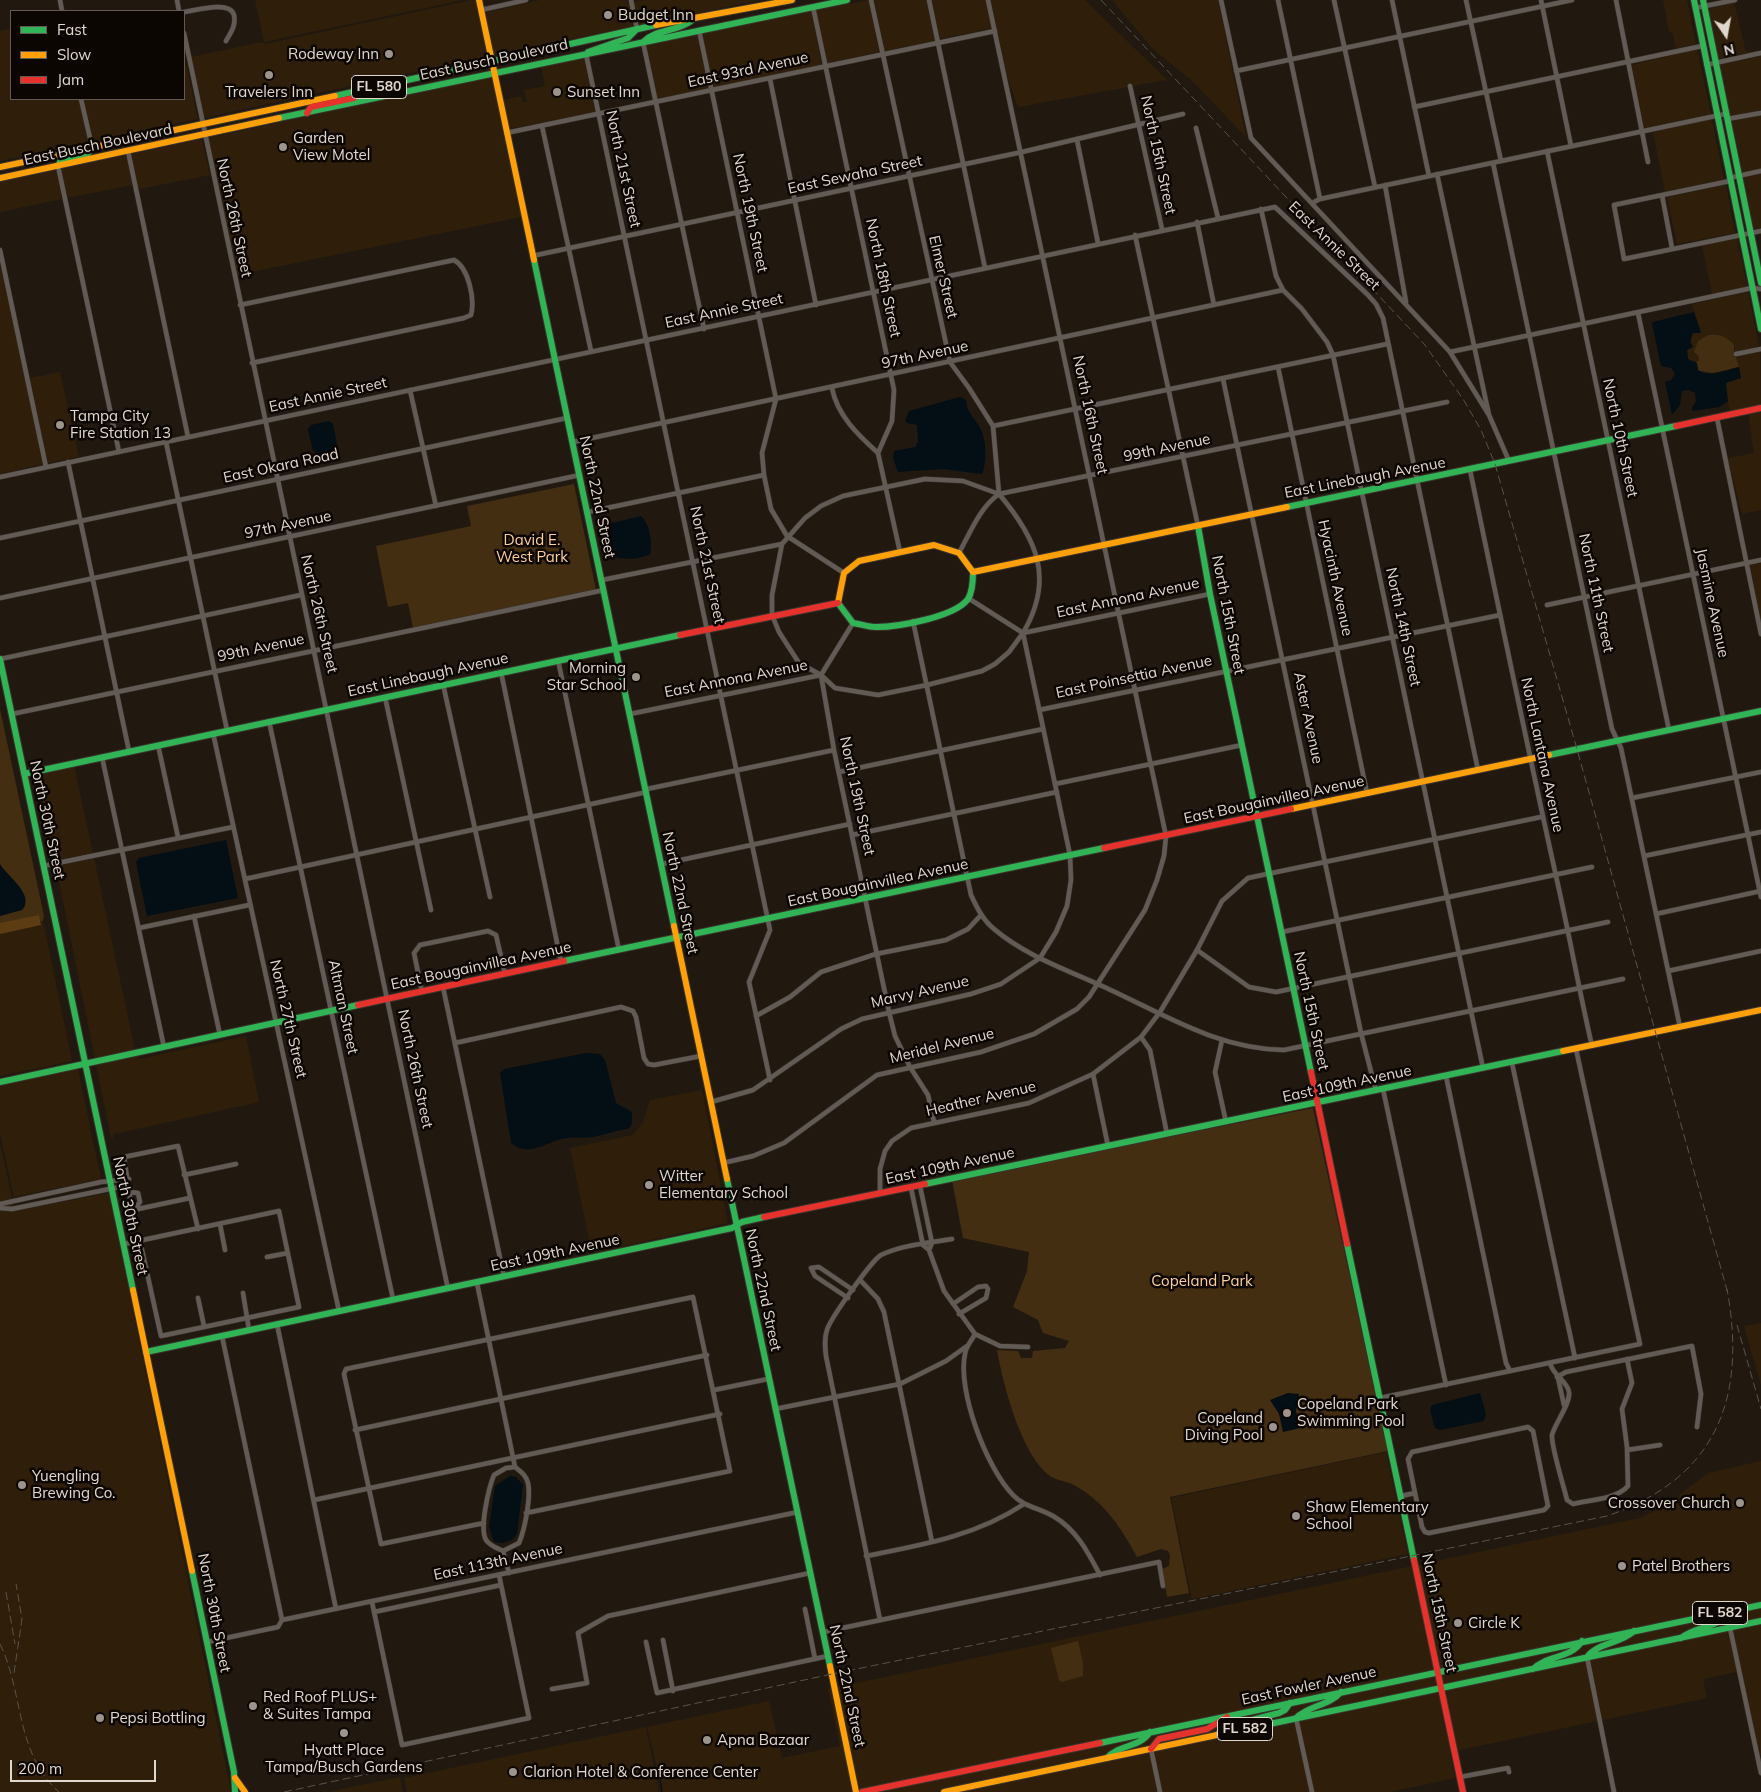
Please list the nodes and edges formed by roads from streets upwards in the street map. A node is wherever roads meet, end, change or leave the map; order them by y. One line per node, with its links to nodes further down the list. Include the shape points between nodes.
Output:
1 (479, 0): 25 (street, North 22nd Street)
2 (526, 0): 25 (street)
3 (631, 0): 29 (street)
4 (792, 0): 20 (street, East Busch Boulevard / FL 580)
5 (827, 0): 23 (street)
6 (847, 0): 23 (street, East Busch Boulevard / FL 580)
7 (871, 0): 41 (street, Elmer Street)
8 (929, 0): 36 (street)
9 (988, 0): 31 (street, North 16th Street)
10 (1221, 0): 48 (street)
11 (1278, 0): 42 (street)
12 (1334, 0): 38 (street)
13 (1392, 0): 32 (street)
14 (1466, 0): 28 (street)
15 (1541, 0): 22 (street)
16 (1572, 0): 22 (street)
17 (1616, 0): 44 (street)
18 (1694, 0): 24 (street)
19 (1735, 0): 21 (street)
20 (779, 1): 27 (street, East Busch Boulevard / FL 580)
21 (1703, 3): 24 (street); 45 (street)
22 (1542, 6): 28 (street); 50 (street)
23 (812, 7): 30 (street, East Busch Boulevard / FL 580); 47 (street, North 18th Street)
24 (1695, 8): 37 (street)
25 (481, 10): 43 (street, North 22nd Street)
26 (185, 12): 34 (street, via 222,5 228,7 233,12 235,24)
27 (693, 19): 29 (street, East Busch Boulevard / FL 580); 35 (street, via 681,27 651,34)
28 (1471, 21): 32 (street); 55 (street)
29 (637, 29): 40 (street, via 632,37 601,45); 43 (street, East Busch Boulevard / FL 580)
30 (699, 30): 35 (street, East Busch Boulevard / FL 580); 54 (street, North 19th Street)
31 (994, 31): 36 (street, East 93rd Avenue); 77 (street, North 16th Street)
32 (1399, 36): 38 (street); 58 (street)
33 (185, 38): 66 (street, North 26th Street)
34 (226, 41)
35 (642, 42): 40 (street, East Busch Boulevard / FL 580); 57 (street)
36 (938, 43): 41 (street, East 93rd Avenue); 81 (street)
37 (1702, 46): 44 (street); 46 (street)
38 (1344, 48): 42 (street); 92 (street)
39 (1761, 53): 45 (street)
40 (586, 54): 49 (street, East Busch Boulevard / FL 580); 61 (street, North 21st Street)
41 (882, 55): 47 (street, East 93rd Avenue); 86 (street, Elmer Street)
42 (1290, 59): 48 (street); 95 (street)
43 (492, 61): 49 (street, North 22nd Street); 53 (street, East Busch Boulevard / FL 580)
44 (1629, 61): 50 (street); 69 (street)
45 (1715, 63): 46 (street); 64 (street)
46 (1706, 65): 63 (street)
47 (825, 67): 51 (street, East 93rd Avenue); 93 (street, North 18th Street)
48 (1236, 71): 97 (street, via 1248,130 1256,144)
49 (494, 72): 60 (street, East Busch Boulevard / FL 580); 70 (street, North 22nd Street)
50 (1558, 76): 55 (street); 73 (street)
51 (770, 79): 54 (street, East 93rd Avenue); 96 (street)
52 (1130, 86): 65 (street, North 15th Street)
53 (367, 89): 60 (street, via 354,98 311,107); 66 (street, East Busch Boulevard / FL 580)
54 (712, 91): 57 (street, East 93rd Avenue); 99 (street, North 19th Street)
55 (1486, 92): 58 (street); 78 (street)
56 (81, 100): 74 (street)
57 (654, 102): 61 (street, East 93rd Avenue); 102 (street)
58 (1414, 107): 87 (street)
59 (1761, 112): 64 (street, East Annie Street)
60 (307, 113): 71 (street, East Busch Boulevard / FL 580)
61 (598, 114): 67 (street, East 93rd Avenue); 108 (street, North 21st Street)
62 (1183, 114): 65 (street, East Sewaha Street)
63 (1716, 116): 64 (street, East Annie Street); 69 (street, East Annie Street); 90 (street)
64 (1726, 117): 88 (street)
65 (1139, 123): 72 (street, East Sewaha Street); 103 (street, North 15th Street)
66 (202, 124): 71 (street, North 26th Street); 74 (street, East Busch Boulevard / FL 580)
67 (542, 126): 70 (street, East 93rd Avenue); 110 (street)
68 (1196, 128): 100 (street)
69 (1642, 131): 73 (street, East Annie Street); 79 (street)
70 (506, 133): 113 (street, North 22nd Street)
71 (204, 135): 75 (street, East Busch Boulevard / FL 580); 124 (street, North 26th Street)
72 (1077, 140): 77 (street, East Sewaha Street); 109 (street)
73 (1571, 146): 76 (street, East Annie Street)
74 (92, 147): 82 (street, via 87,155 61,160); 83 (street, East Busch Boulevard / FL 580)
75 (128, 151): 82 (street, East Busch Boulevard / FL 580); 165 (street)
76 (1547, 151): 78 (street, East Annie Street); 129 (street, North 10th Street)
77 (1022, 152): 81 (street, East Sewaha Street); 114 (street, North 16th Street)
78 (1500, 161): 80 (street, East Annie Street)
79 (1648, 162)
80 (1493, 163): 85 (street, East Annie Street); 132 (street, North 11th Street)
81 (965, 164): 86 (street, East Sewaha Street); 115 (street)
82 (58, 166): 89 (street, East Busch Boulevard / FL 580); 171 (street)
83 (0, 167)
84 (1761, 172): 88 (street)
85 (1437, 174): 87 (street, East Annie Street); 136 (street)
86 (908, 176): 93 (street, East Sewaha Street); 116 (street, Elmer Street)
87 (1429, 176): 91 (street, East Annie Street)
88 (1739, 176): 90 (street); 105 (street)
89 (0, 178)
90 (1730, 180): 94 (street); 106 (street)
91 (1385, 185): 92 (street, East Annie Street); 122 (street)
92 (1375, 187): 95 (street, East Annie Street)
93 (852, 188): 96 (street, East Sewaha Street); 121 (street, North 18th Street)
94 (1662, 195): 111 (street); 111 (street, via 1614,205 1624,259)
95 (1320, 199): 97 (street, East Annie Street)
96 (794, 200): 99 (street, East Sewaha Street); 123 (street)
97 (1312, 203): 122 (street)
98 (1261, 209): 100 (street, East Annie Street); 120 (street, North 14th Street); 135 (street, East Annie Street, via 1275,207 1367,294 1383,318)
99 (738, 212): 102 (street, East Sewaha Street); 127 (street, North 19th Street)
100 (1218, 218): 101 (street, East Annie Street)
101 (1197, 222): 103 (street, East Annie Street); 125 (street)
102 (681, 224): 108 (street, East Sewaha Street); 130 (street)
103 (1162, 230): 107 (street, East Annie Street)
104 (1761, 231): 105 (street)
105 (1750, 233): 106 (street); 117 (street)
106 (1741, 234): 111 (street); 118 (street)
107 (1135, 235): 109 (street, East Annie Street); 128 (street, North 15th Street)
108 (624, 236): 110 (street, East Sewaha Street); 134 (street, North 21st Street)
109 (1098, 243): 114 (street, East Annie Street)
110 (568, 248): 113 (street, East Sewaha Street); 138 (street)
111 (1672, 248)
112 (0, 250): 177 (street)
113 (532, 256): 142 (street, North 22nd Street)
114 (1043, 256): 115 (street, East Annie Street); 133 (street, North 16th Street)
115 (985, 268): 116 (street, East Annie Street)
116 (931, 280): 121 (street, East Annie Street); 143 (street, Elmer Street)
117 (1761, 283)
118 (1752, 288): 119 (street); 126 (street); 131 (street)
119 (1761, 289)
120 (1282, 290): 125 (street, 97th Avenue); 141 (street, North 14th Street, via 1310,320)
121 (874, 292): 123 (street, East Annie Street); 146 (street, North 18th Street)
122 (1406, 303): 139 (street)
123 (816, 304): 127 (street, East Annie Street)
124 (240, 305): 144 (street, North 26th Street); 144 (street, via 454,260 463,266 469,286 473,307 470,315 464,318)
125 (1214, 305): 128 (street, 97th Avenue)
126 (1638, 313): 129 (street); 163 (street, Jasmine Avenue)
127 (760, 316): 130 (street, East Annie Street); 151 (street, North 19th Street)
128 (1153, 319): 133 (street, 97th Avenue); 150 (street, North 15th Street)
129 (1584, 324): 132 (street); 166 (street, North 10th Street)
130 (704, 329): 134 (street, East Annie Street)
131 (1761, 329)
132 (1529, 335): 136 (street); 172 (street, North 11th Street)
133 (1060, 339): 143 (street, 97th Avenue); 153 (street, North 16th Street)
134 (646, 340): 138 (street, East Annie Street); 160 (street, North 21st Street)
135 (1387, 344): 141 (street); 155 (street)
136 (1474, 347): 139 (street); 156 (street)
137 (1761, 349): 140 (street)
138 (591, 351): 142 (street, East Annie Street)
139 (1450, 352): 156 (street)
140 (1736, 354)
141 (1333, 355): 145 (street); 161 (street, North 14th Street)
142 (554, 360): 149 (street, East Annie Street); 157 (street, North 22nd Street)
143 (950, 362): 146 (street, 97th Avenue); 162 (street, Elmer Street)
144 (252, 363): 159 (street, North 26th Street)
145 (1278, 367): 147 (street); 164 (street, Hyacinth Avenue)
146 (891, 375): 148 (street, 97th Avenue); 173 (street, North 18th Street, via 895,403 892,421)
147 (1224, 378): 150 (street); 169 (street, Aster Avenue)
148 (832, 388): 151 (street, 97th Avenue); 173 (street, via 834,400 851,426)
149 (410, 390): 159 (street, East Annie Street); 170 (street)
150 (1169, 390): 153 (street); 174 (street, North 15th Street)
151 (776, 399): 160 (street, 97th Avenue); 180 (street, North 19th Street, via 762,453)
152 (1447, 402): 155 (street, 99th Avenue)
153 (1075, 408): 162 (street); 182 (street, North 16th Street)
154 (1761, 408): 158 (street, East Linebaugh Avenue)
155 (1401, 412): 161 (street, 99th Avenue); 184 (street)
156 (1489, 414): 175 (street)
157 (567, 418): 168 (street, North 22nd Street); 170 (street, East Okara Road)
158 (1717, 418): 163 (street, East Linebaugh Avenue); 207 (street)
159 (264, 421): 165 (street, East Annie Street); 183 (street, North 26th Street)
160 (663, 422): 168 (street, 97th Avenue); 186 (street, North 21st Street)
161 (1347, 424): 164 (street, 99th Avenue); 187 (street, North 14th Street)
162 (993, 426): 188 (street, Elmer Street)
163 (1662, 429): 166 (street, East Linebaugh Avenue); 210 (street, Jasmine Avenue)
164 (1292, 435): 169 (street, 99th Avenue); 190 (street, Hyacinth Avenue)
165 (188, 437): 167 (street, East Annie Street)
166 (1608, 440): 172 (street, East Linebaugh Avenue); 213 (street, North 10th Street)
167 (166, 442): 171 (street, East Annie Street); 189 (street)
168 (573, 442): 179 (street, North 22nd Street)
169 (1238, 446): 174 (street, 99th Avenue); 193 (street, Aster Avenue)
170 (422, 449): 183 (street, East Okara Road); 191 (street)
171 (119, 452): 176 (street, East Annie Street)
172 (1554, 452): 175 (street, East Linebaugh Avenue); 217 (street, North 11th Street)
173 (878, 453): 185 (street)
174 (1183, 458): 182 (street, 99th Avenue); 195 (street, North 15th Street)
175 (1508, 461): 178 (street, East Linebaugh Avenue)
176 (68, 462): 177 (street, East Annie Street); 194 (street)
177 (46, 467): 181 (street, East Annie Street)
178 (1470, 470): 184 (street, East Linebaugh Avenue); 225 (street, North Lantana Avenue)
179 (580, 475): 191 (street, 97th Avenue); 192 (street, North 22nd Street)
180 (764, 475): 186 (street); 196 (street, North 19th Street, via 771,509)
181 (0, 477)
182 (1090, 477): 188 (street, 99th Avenue); 200 (street, North 16th Street)
183 (277, 480): 189 (street, East Okara Road); 198 (street, North 26th Street)
184 (1416, 481): 187 (street, East Linebaugh Avenue); 228 (street)
185 (885, 486): 188 (street, via 945,479 963,481); 196 (street, via 843,496 821,506); 201 (street)
186 (679, 492): 192 (street); 206 (street, North 21st Street)
187 (1362, 492): 190 (street, East Linebaugh Avenue); 233 (street, North 14th Street)
188 (999, 494): 202 (street, via 991,500); 204 (street, via 1023,525)
189 (178, 500): 194 (street, East Okara Road); 203 (street)
190 (1307, 502): 193 (street, East Linebaugh Avenue); 235 (street, Hyacinth Avenue)
191 (436, 506): 198 (street, 97th Avenue)
192 (588, 512): 212 (street, North 22nd Street)
193 (1252, 514): 195 (street, East Linebaugh Avenue); 238 (street, Aster Avenue)
194 (80, 520): 197 (street, East Okara Road); 211 (street)
195 (1198, 526): 200 (street, East Linebaugh Avenue); 216 (street, North 15th Street)
196 (787, 536): 199 (street); 209 (street, North 19th Street)
197 (0, 538)
198 (289, 538): 203 (street, 97th Avenue); 215 (street, North 26th Street)
199 (782, 544): 206 (street); 224 (street, via 772,595)
200 (1106, 545): 204 (street, East Linebaugh Avenue); 222 (street, North 16th Street)
201 (900, 552): 202 (street, via 934,545); 209 (street, via 859,561)
202 (959, 553): 208 (street)
203 (190, 558): 211 (street, 97th Avenue); 223 (street)
204 (1039, 559): 208 (street, East Linebaugh Avenue); 230 (street, via 1040,580 1033,618)
205 (1761, 560): 207 (street)
206 (694, 562): 212 (street); 229 (street, North 21st Street)
207 (1747, 563): 210 (street); 231 (street)
208 (973, 572): 219 (street)
209 (844, 573): 220 (street)
210 (1693, 575): 213 (street); 255 (street, Jasmine Avenue)
211 (93, 578): 218 (street, 97th Avenue); 232 (street)
212 (602, 580): 214 (street, North 22nd Street)
213 (1638, 586): 217 (street); 259 (street, North 10th Street)
214 (604, 590): 234 (street, North 22nd Street); 236 (street, 99th Avenue)
215 (301, 594): 223 (street); 236 (street, North 26th Street)
216 (1210, 594): 222 (street, East Annona Avenue); 240 (street, North 15th Street)
217 (1584, 596): 221 (street); 261 (street, North 11th Street, via 1612,729)
218 (0, 598)
219 (968, 598): 226 (street, via 952,611); 230 (street)
220 (838, 603): 224 (street, East Linebaugh Avenue); 227 (street)
221 (1547, 605)
222 (1118, 613): 230 (street, East Annona Avenue); 246 (street, North 16th Street)
223 (203, 615): 232 (street); 241 (street)
224 (772, 615): 229 (street, East Linebaugh Avenue); 243 (street, via 779,632 800,663)
225 (1500, 615): 228 (street, East Poinsettia Avenue); 268 (street, North Lantana Avenue)
226 (913, 621): 227 (street, via 876,627); 245 (street)
227 (852, 623): 243 (street)
228 (1447, 625): 233 (street, East Poinsettia Avenue); 271 (street)
229 (708, 629): 234 (street, East Linebaugh Avenue); 248 (street, North 21st Street)
230 (1024, 633): 245 (street, East Annona Avenue, via 1009,652 982,671); 251 (street, Marvy Avenue)
231 (1761, 634)
232 (105, 636): 237 (street); 247 (street)
233 (1392, 637): 235 (street, East Poinsettia Avenue); 276 (street, North 14th Street)
234 (616, 648): 239 (street, East Linebaugh Avenue); 254 (street, North 22nd Street)
235 (1337, 648): 238 (street, East Poinsettia Avenue); 280 (street, Hyacinth Avenue)
236 (314, 649): 241 (street, 99th Avenue); 250 (street, North 26th Street)
237 (0, 659): 253 (street, North 30th Street)
238 (1282, 659): 240 (street, East Poinsettia Avenue); 283 (street, Aster Avenue)
239 (558, 660): 242 (street, East Linebaugh Avenue); 282 (street)
240 (1226, 670): 246 (street, East Poinsettia Avenue); 263 (street, North 15th Street)
241 (215, 671): 247 (street, 99th Avenue); 258 (street)
242 (501, 672): 244 (street, East Linebaugh Avenue); 286 (street)
243 (821, 675): 245 (street, East Annona Avenue, via 835,688 878,695); 248 (street, East Annona Avenue); 264 (street, North 19th Street)
244 (443, 684): 249 (street, East Linebaugh Avenue); 290 (street)
245 (927, 685): 265 (street)
246 (1133, 690): 251 (street, East Poinsettia Avenue); 269 (street, North 16th Street)
247 (117, 692): 253 (street, 99th Avenue); 266 (street)
248 (721, 695): 254 (street, East Annona Avenue); 270 (street, North 21st Street)
249 (385, 696): 250 (street, East Linebaugh Avenue); 297 (street)
250 (326, 709): 256 (street, East Linebaugh Avenue); 300 (street, North 26th Street)
251 (1039, 710): 257 (street, Marvy Avenue)
252 (1761, 711): 255 (street, East Bougainvillea Avenue)
253 (12, 714): 274 (street, North 30th Street)
254 (630, 714): 278 (street, North 22nd Street)
255 (1723, 718): 259 (street, East Bougainvillea Avenue); 275 (street, Jasmine Avenue)
256 (269, 721): 258 (street, East Linebaugh Avenue); 306 (street, Altman Street)
257 (1043, 729): 265 (street); 277 (street, Marvy Avenue)
258 (227, 730): 260 (street, East Linebaugh Avenue)
259 (1669, 730): 261 (street, East Bougainvillea Avenue)
260 (213, 733): 262 (street, East Linebaugh Avenue); 289 (street, North 27th Street)
261 (1618, 741): 268 (street, East Bougainvillea Avenue); 281 (street, North 11th Street)
262 (158, 744): 266 (street, East Linebaugh Avenue); 295 (street)
263 (1242, 744): 269 (street); 285 (street, North 15th Street)
264 (834, 750): 270 (street); 272 (street, North 19th Street)
265 (941, 750): 272 (street); 284 (street)
266 (129, 751): 267 (street, East Linebaugh Avenue)
267 (102, 757): 274 (street, East Linebaugh Avenue); 299 (street)
268 (1529, 759): 271 (street, East Bougainvillea Avenue); 287 (street, North Lantana Avenue)
269 (1151, 765): 277 (street); 294 (street, North 16th Street)
270 (737, 770): 278 (street); 298 (street, North 21st Street)
271 (1478, 770): 276 (street, East Bougainvillea Avenue)
272 (839, 772): 288 (street, North 19th Street)
273 (1761, 772): 275 (street)
274 (24, 774): 305 (street, North 30th Street)
275 (1736, 778): 281 (street); 293 (street, Jasmine Avenue)
276 (1422, 782): 280 (street, East Bougainvillea Avenue); 296 (street, North 14th Street)
277 (1055, 784): 279 (street, Marvy Avenue)
278 (647, 791): 282 (street); 304 (street, North 22nd Street)
279 (1057, 792): 284 (street); 301 (street, Marvy Avenue)
280 (1367, 793): 283 (street, East Bougainvillea Avenue)
281 (1632, 798): 302 (street, North 11th Street)
282 (588, 804): 286 (street); 329 (street)
283 (1313, 804): 285 (street, East Bougainvillea Avenue); 303 (street, Aster Avenue)
284 (954, 814): 292 (street); 310 (street)
285 (1256, 815): 294 (street, East Bougainvillea Avenue); 308 (street, North 15th Street)
286 (530, 817): 290 (street); 335 (street)
287 (1542, 817): 296 (street, Heather Avenue); 309 (street, North Lantana Avenue)
288 (850, 824): 292 (street, North 19th Street); 298 (street)
289 (234, 827): 295 (street); 311 (street, North 27th Street)
290 (474, 829): 297 (street); 314 (street)
291 (1761, 832): 293 (street)
292 (852, 835): 316 (street, North 19th Street)
293 (1747, 835): 302 (street); 312 (street, Jasmine Avenue)
294 (1166, 836): 301 (street, East Bougainvillea Avenue); 340 (street, Meridel Avenue, via 1164,856 1145,910)
295 (178, 838): 299 (street)
296 (1434, 840): 303 (street, Heather Avenue); 313 (street, North 14th Street)
297 (416, 841): 300 (street); 318 (street)
298 (752, 845): 304 (street); 322 (street, North 21st Street)
299 (122, 849): 305 (street); 325 (street)
300 (357, 854): 306 (street); 345 (street, North 26th Street)
301 (1070, 855): 310 (street, East Bougainvillea Avenue); 334 (street, Marvy Avenue, via 1067,906)
302 (1644, 856): 319 (street, North 11th Street)
303 (1325, 862): 308 (street, Heather Avenue); 323 (street, Aster Avenue)
304 (662, 864): 328 (street, North 22nd Street)
305 (44, 866): 365 (street, North 30th Street)
306 (300, 866): 311 (street); 347 (street, Altman Street)
307 (1592, 867): 309 (street)
308 (1270, 874): 327 (street, North 15th Street); 330 (street, Heather Avenue, via 1248,878 1222,900)
309 (1556, 875): 313 (street); 326 (street, North Lantana Avenue)
310 (967, 877): 316 (street, East Bougainvillea Avenue); 320 (street)
311 (244, 879): 317 (street, North 27th Street)
312 (1760, 891): 315 (street, Jasmine Avenue); 319 (street)
313 (1447, 896): 323 (street); 332 (street, North 14th Street)
314 (490, 897)
315 (1761, 897)
316 (866, 898): 322 (street, East Bougainvillea Avenue); 333 (street, North 19th Street)
317 (250, 905): 321 (street); 352 (street, North 27th Street)
318 (431, 910)
319 (1656, 914): 336 (street, North 11th Street)
320 (981, 915): 333 (street, via 968,928 946,940); 334 (street, via 1004,937)
321 (194, 916): 325 (street); 355 (street)
322 (768, 919): 328 (street, East Bougainvillea Avenue); 351 (street, North 21st Street, via 770,930 749,982)
323 (1338, 919): 327 (street); 338 (street, Aster Avenue)
324 (1608, 922): 326 (street)
325 (139, 928): 361 (street)
326 (1567, 930): 332 (street); 343 (street, North Lantana Avenue)
327 (1282, 932): 342 (street, North 15th Street)
328 (677, 937): 329 (street, East Bougainvillea Avenue); 363 (street, North 22nd Street)
329 (619, 950): 335 (street, East Bougainvillea Avenue)
330 (1197, 950): 342 (street, via 1250,987 1276,992); 350 (street, Heather Avenue)
331 (1761, 951): 336 (street)
332 (1458, 952): 338 (street); 348 (street, North 14th Street)
333 (876, 954): 349 (street, North 19th Street); 351 (street, via 821,972 790,997)
334 (1040, 958): 340 (street); 349 (street, Marvy Avenue, via 1001,984)
335 (561, 962): 337 (street, East Bougainvillea Avenue)
336 (1668, 971): 353 (street, North 11th Street)
337 (505, 974): 341 (street, East Bougainvillea Avenue); 344 (street, via 496,935 488,931 420,945 414,953)
338 (1349, 976): 342 (street); 354 (street, Aster Avenue)
339 (1623, 979): 343 (street)
340 (1097, 983): 350 (street); 366 (street, Meridel Avenue, via 1077,1010 1034,1034 981,1052)
341 (443, 988): 344 (street, East Bougainvillea Avenue); 358 (street)
342 (1294, 988): 359 (street, North 15th Street)
343 (1578, 988): 348 (street); 360 (street, North Lantana Avenue)
344 (422, 992): 345 (street, East Bougainvillea Avenue)
345 (387, 999): 347 (street, East Bougainvillea Avenue); 408 (street, North 26th Street)
346 (1761, 1010): 353 (street, East 109th Avenue)
347 (331, 1011): 352 (street, East Bougainvillea Avenue); 413 (street, Altman Street)
348 (1470, 1011): 354 (street); 367 (street, North 14th Street)
349 (889, 1012): 366 (street, North 19th Street, via 895,1036); 370 (street, Marvy Avenue, via 841,1029)
350 (1160, 1012): 356 (street, Heather Avenue); 357 (street, via 1191,1030)
351 (756, 1016): 370 (street, North 21st Street)
352 (278, 1023): 355 (street, East Bougainvillea Avenue); 415 (street, North 27th Street)
353 (1680, 1027): 360 (street, East 109th Avenue)
354 (1361, 1033): 359 (street); 372 (street, Aster Avenue)
355 (220, 1035): 361 (street, East Bougainvillea Avenue)
356 (1141, 1037): 368 (street, Heather Avenue); 377 (street, via 1150,1050)
357 (1222, 1040): 359 (street, via 1265,1050); 376 (street, via 1215,1072)
358 (455, 1043): 363 (street, via 621,1007 633,1011 636,1017 648,1064 654,1066); 405 (street)
359 (1306, 1045): 374 (street, North 15th Street)
360 (1592, 1046): 362 (street, East 109th Avenue)
361 (164, 1047): 365 (street, East Bougainvillea Avenue)
362 (1576, 1050): 364 (street, East 109th Avenue); 428 (street, via 1640,1344)
363 (701, 1056): 373 (street, North 22nd Street)
364 (1512, 1063): 367 (street, East 109th Avenue); 428 (street)
365 (85, 1064): 371 (street, East Bougainvillea Avenue); 383 (street, North 30th Street)
366 (910, 1067): 375 (street, North 19th Street, via 928,1095); 379 (street, Meridel Avenue, via 877,1075 865,1082 784,1143 753,1156)
367 (1483, 1068): 369 (street, East 109th Avenue)
368 (1093, 1074): 375 (street, Heather Avenue, via 1029,1103); 378 (street)
369 (1446, 1076): 372 (street, East 109th Avenue); 431 (street)
370 (770, 1080): 373 (street, Marvy Avenue, via 753,1090)
371 (0, 1082)
372 (1380, 1090): 374 (street, East 109th Avenue); 435 (street, Aster Avenue)
373 (710, 1102): 379 (street, North 22nd Street)
374 (1317, 1102): 376 (street, East 109th Avenue); 439 (street, North 15th Street)
375 (934, 1122): 389 (street, Heather Avenue, via 911,1128 892,1141 882,1160)
376 (1226, 1122): 377 (street, East 109th Avenue)
377 (1167, 1134): 378 (street, East 109th Avenue)
378 (1108, 1146): 385 (street, East 109th Avenue)
379 (723, 1163): 394 (street, North 22nd Street)
380 (236, 1164): 381 (street)
381 (184, 1175): 382 (street, via 178,1146 124,1157); 390 (street)
382 (128, 1179): 383 (street); 384 (street)
383 (110, 1180): 386 (street, North 30th Street); 391 (street)
384 (129, 1186): 386 (street); 388 (street)
385 (920, 1186): 387 (street, East 109th Avenue); 398 (street)
386 (112, 1188): 391 (street, via 12,1208); 399 (street, North 30th Street)
387 (911, 1188): 389 (street, East 109th Avenue); 400 (street)
388 (130, 1192): 392 (street, via 131,1204); 392 (street, via 138,1193 140,1202)
389 (880, 1193): 394 (street, East 109th Avenue, via 742,1222)
390 (190, 1198): 392 (street, via 138,1209); 395 (street)
391 (0, 1206)
392 (137, 1206)
393 (220, 1224): 395 (street); 401 (street); 403 (street, via 279,1211)
394 (736, 1226): 405 (street, East 109th Avenue); 433 (street, North 22nd Street)
395 (198, 1229): 397 (street)
396 (952, 1239): 398 (street)
397 (140, 1241): 399 (street); 419 (street, North 30th Street, via 160,1336)
398 (932, 1243): 400 (street); 402 (street)
399 (124, 1244): 426 (street, North 30th Street)
400 (923, 1244): 402 (street); 406 (street, via 878,1257)
401 (225, 1250)
402 (929, 1250): 414 (street, via 939,1280)
403 (288, 1253): 404 (street); 417 (street, via 299,1307)
404 (267, 1257)
405 (504, 1277): 407 (street, East 109th Avenue)
406 (861, 1280): 409 (street); 434 (street, via 878,1299 884,1312)
407 (477, 1283): 408 (street, East 109th Avenue); 423 (street)
408 (448, 1288): 413 (street, East 109th Avenue)
409 (853, 1290): 412 (street); 412 (street, via 819,1267 811,1268 815,1276)
410 (243, 1293): 417 (street)
411 (198, 1298): 419 (street)
412 (848, 1298): 437 (street, via 827,1328 824,1344)
413 (393, 1299): 415 (street, East 109th Avenue)
414 (953, 1304): 416 (street); 416 (street, via 978,1287 986,1286 988,1289 986,1298)
415 (339, 1311): 418 (street, East 109th Avenue)
416 (959, 1314): 421 (street)
417 (246, 1318): 419 (street); 420 (street)
418 (277, 1324): 420 (street, East 109th Avenue); 452 (street)
419 (204, 1326)
420 (249, 1330): 422 (street, East 109th Avenue)
421 (974, 1334): 424 (street); 425 (street, via 1000,1346)
422 (222, 1336): 426 (street, East 109th Avenue); 472 (street)
423 (489, 1339): 427 (street, via 693,1297); 438 (street); 444 (street, via 346,1369 344,1374)
424 (967, 1346): 434 (street, via 946,1361); 453 (street, via 964,1356 966,1384 981,1442 994,1470 1012,1495)
425 (1028, 1347)
426 (146, 1352): 480 (street, North 30th Street)
427 (707, 1354): 436 (street); 438 (street)
428 (1575, 1358): 430 (street)
429 (1627, 1359): 432 (street); 443 (street, via 1692,1346 1701,1394); 446 (street, via 1632,1383 1622,1407)
430 (1550, 1363): 431 (street); 432 (street)
431 (1510, 1371): 435 (street)
432 (1557, 1376): 440 (street); 440 (street, via 1569,1390)
433 (768, 1379): 436 (street); 441 (street, North 22nd Street)
434 (900, 1384): 437 (street); 457 (street)
435 (1446, 1385): 439 (street)
436 (714, 1390): 442 (street)
437 (834, 1397): 441 (street); 459 (street)
438 (502, 1398): 444 (street); 447 (street)
439 (1380, 1398): 451 (street, North 15th Street)
440 (1564, 1405): 446 (street, via 1552,1437 1569,1503 1602,1498 1624,1490 1628,1483)
441 (775, 1409): 454 (street, North 22nd Street)
442 (720, 1414): 447 (street); 455 (street, via 730,1471)
443 (1697, 1427)
444 (355, 1430): 449 (street)
445 (1660, 1445): 446 (street)
446 (1627, 1450)
447 (513, 1458): 448 (street); 449 (street)
448 (515, 1467): 455 (street, via 524,1474 528,1483); 456 (street, via 494,1474)
449 (368, 1488): 452 (street); 456 (street, via 381,1544)
450 (1415, 1493): 450 (street, via 1408,1459 1412,1452 1531,1428 1548,1508 1427,1533 1422,1527); 451 (street)
451 (1401, 1496): 487 (street, North 15th Street)
452 (314, 1500): 469 (street)
453 (1024, 1504): 457 (street, via 1004,1518 978,1529); 463 (street, via 1053,1516 1074,1532)
454 (798, 1512): 460 (street, East 113th Avenue); 461 (street, North 22nd Street)
455 (526, 1513): 458 (street, via 519,1543)
456 (484, 1523): 458 (street, via 486,1540)
457 (932, 1542): 459 (street)
458 (503, 1551): 460 (street)
459 (866, 1556): 473 (street)
460 (508, 1573): 462 (street, East 113th Avenue)
461 (810, 1573): 477 (street, North 22nd Street); 489 (street, via 608,1616 578,1633 588,1683)
462 (499, 1575): 464 (street); 466 (street, East 113th Avenue)
463 (1100, 1575): 465 (street, via 1159,1562); 473 (street)
464 (501, 1585): 471 (street); 471 (street, via 529,1718 402,1745)
465 (1163, 1586)
466 (372, 1602): 469 (street, East 113th Avenue); 471 (street)
467 (1761, 1604): 470 (street, East Fowler Avenue / FL 582)
468 (804, 1608): 485 (street)
469 (336, 1609): 472 (street, East 113th Avenue)
470 (1730, 1611): 476 (street, East Fowler Avenue / FL 582); 478 (street, via 1724,1620 1687,1630)
471 (374, 1612)
472 (282, 1620): 480 (street, East 113th Avenue, via 278,1628)
473 (880, 1620): 477 (street)
474 (1761, 1621): 475 (street, East Fowler Avenue / FL 582)
475 (1730, 1628): 478 (street, East Fowler Avenue / FL 582); 500 (street)
476 (1634, 1631): 482 (street, East Fowler Avenue / FL 582); 484 (street, via 1628,1639 1596,1648)
477 (823, 1632): 483 (street, North 22nd Street)
478 (1681, 1638): 484 (street, East Fowler Avenue / FL 582)
479 (663, 1640): 490 (street)
480 (207, 1642): 502 (street, North 30th Street)
481 (646, 1642): 490 (street, via 657,1693)
482 (1582, 1642): 486 (street, via 1574,1652 1542,1660); 487 (street, East Fowler Avenue / FL 582)
483 (828, 1656): 485 (street); 505 (street, North 22nd Street)
484 (1587, 1658): 486 (street, East Fowler Avenue / FL 582); 511 (street)
485 (815, 1659): 490 (street)
486 (1533, 1669): 488 (street, East Fowler Avenue / FL 582)
487 (1438, 1671): 488 (street, North 15th Street); 491 (street, East Fowler Avenue / FL 582)
488 (1442, 1688): 494 (street, East Fowler Avenue / FL 582); 501 (street, North 15th Street)
489 (552, 1689)
490 (673, 1691)
491 (1341, 1692): 492 (street, East Fowler Avenue / FL 582); 494 (street, via 1328,1702 1303,1710)
492 (1290, 1703): 493 (street, East Fowler Avenue / FL 582); 496 (street, via 1283,1712 1225,1727)
493 (1230, 1716): 495 (street, East Fowler Avenue / FL 582); 497 (street, via 1207,1729 1159,1739)
494 (1296, 1718): 496 (street, East Fowler Avenue / FL 582); 509 (street)
495 (1150, 1732): 498 (street, via 1145,1740 1113,1751); 506 (street, East Fowler Avenue / FL 582)
496 (1218, 1734): 497 (street, East Fowler Avenue / FL 582)
497 (1151, 1749): 498 (street, East Fowler Avenue / FL 582); 508 (street)
498 (1106, 1758): 507 (street, East Fowler Avenue / FL 582)
499 (1509, 1772): 501 (street, via 1508,1768)
500 (1761, 1773)
501 (1460, 1777): 510 (street, North 15th Street)
502 (235, 1778): 503 (street, North 30th Street); 504 (street, North 30th Street)
503 (235, 1792)
504 (245, 1792)
505 (856, 1792)
506 (862, 1792)
507 (944, 1792)
508 (1160, 1792)
509 (1312, 1792)
510 (1464, 1792)
511 (1614, 1792)

